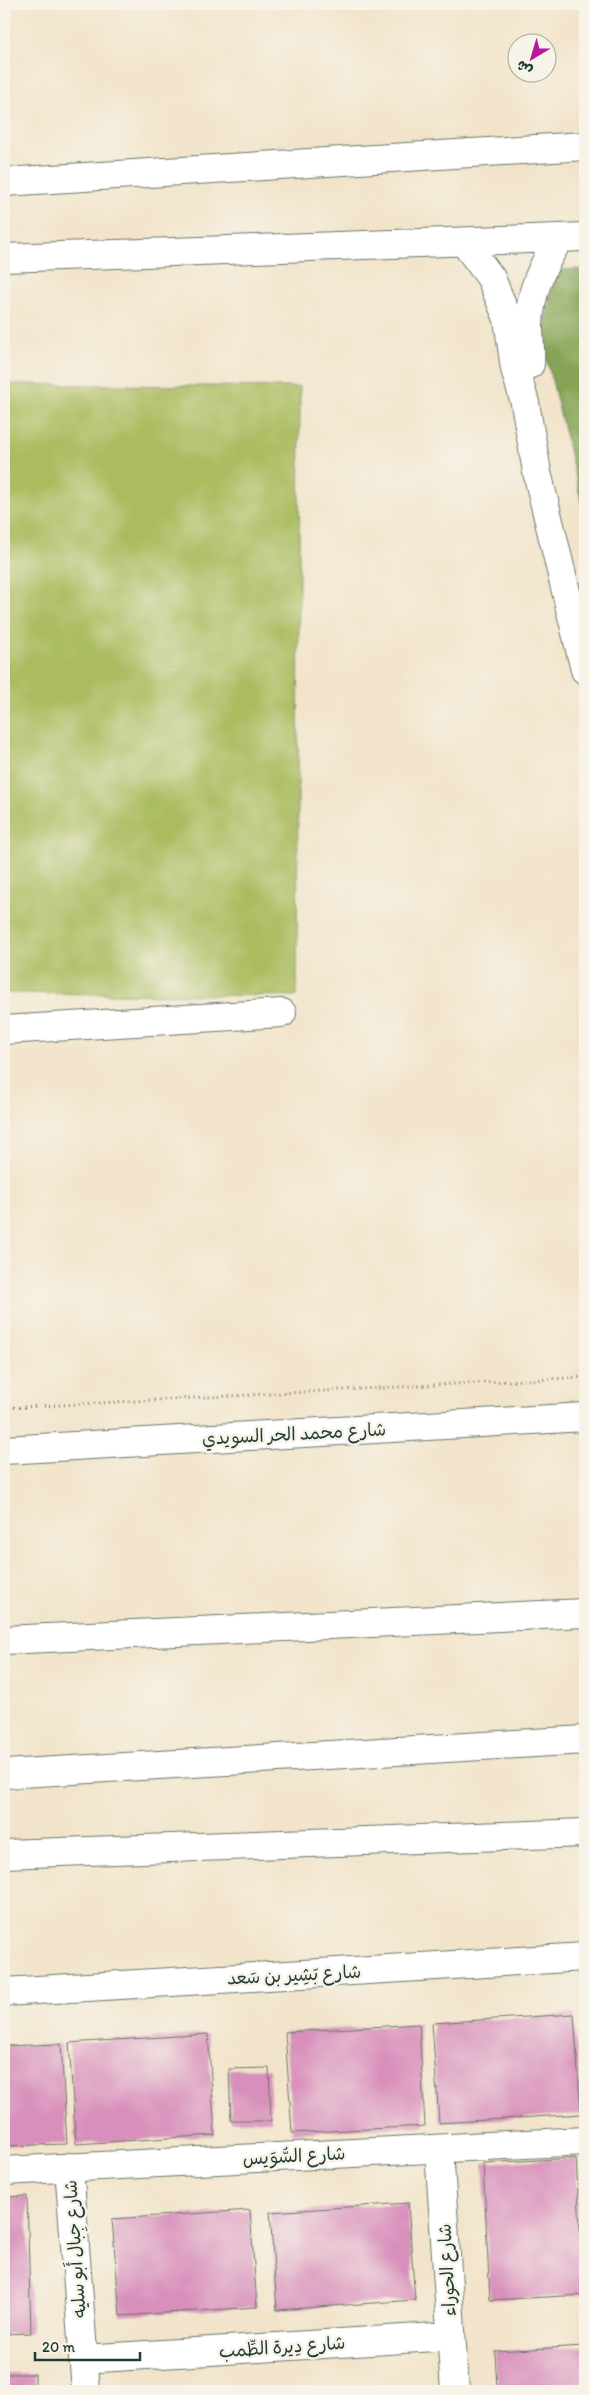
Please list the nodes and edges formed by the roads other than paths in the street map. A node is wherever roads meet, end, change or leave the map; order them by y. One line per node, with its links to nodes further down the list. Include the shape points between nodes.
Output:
1 (585, 146): 2 (street)
2 (4, 182)
3 (573, 237): 4 (street); 6 (street, via 541,271 530,308 531,358)
4 (464, 242): 5 (street); 6 (street, via 483,265 508,319 515,369)
5 (4, 258)
6 (525, 403): 7 (street, via 537,472)
7 (585, 670)
8 (282, 1013): 9 (street)
9 (4, 1030)
10 (585, 1417): 11 (street, شارع محمد الحر السويدي)
11 (4, 1450)
12 (585, 1613): 13 (street)
13 (4, 1640)
14 (585, 1740): 15 (street)
15 (4, 1774)
16 (585, 1833): 17 (street)
17 (4, 1854)
18 (585, 1957): 19 (street, شارع بَشِير بن سَعد)
19 (4, 1992)
20 (585, 2141): 21 (street, شارع السُّوَيس)
21 (440, 2149): 22 (street, شارع السُّوَيس); 24 (street, شارع الحوراء)
22 (69, 2167): 23 (street, شارع السُّوَيس); 25 (street, شارع جِبال أَبو سليه)
23 (4, 2171)
24 (451, 2336): 25 (street, شارع دِيرة الطِّمب); 27 (street, شارع الحوراء)
25 (83, 2359): 26 (street, شارع جِبال أَبو سليه)
26 (86, 2391)
27 (455, 2391)

